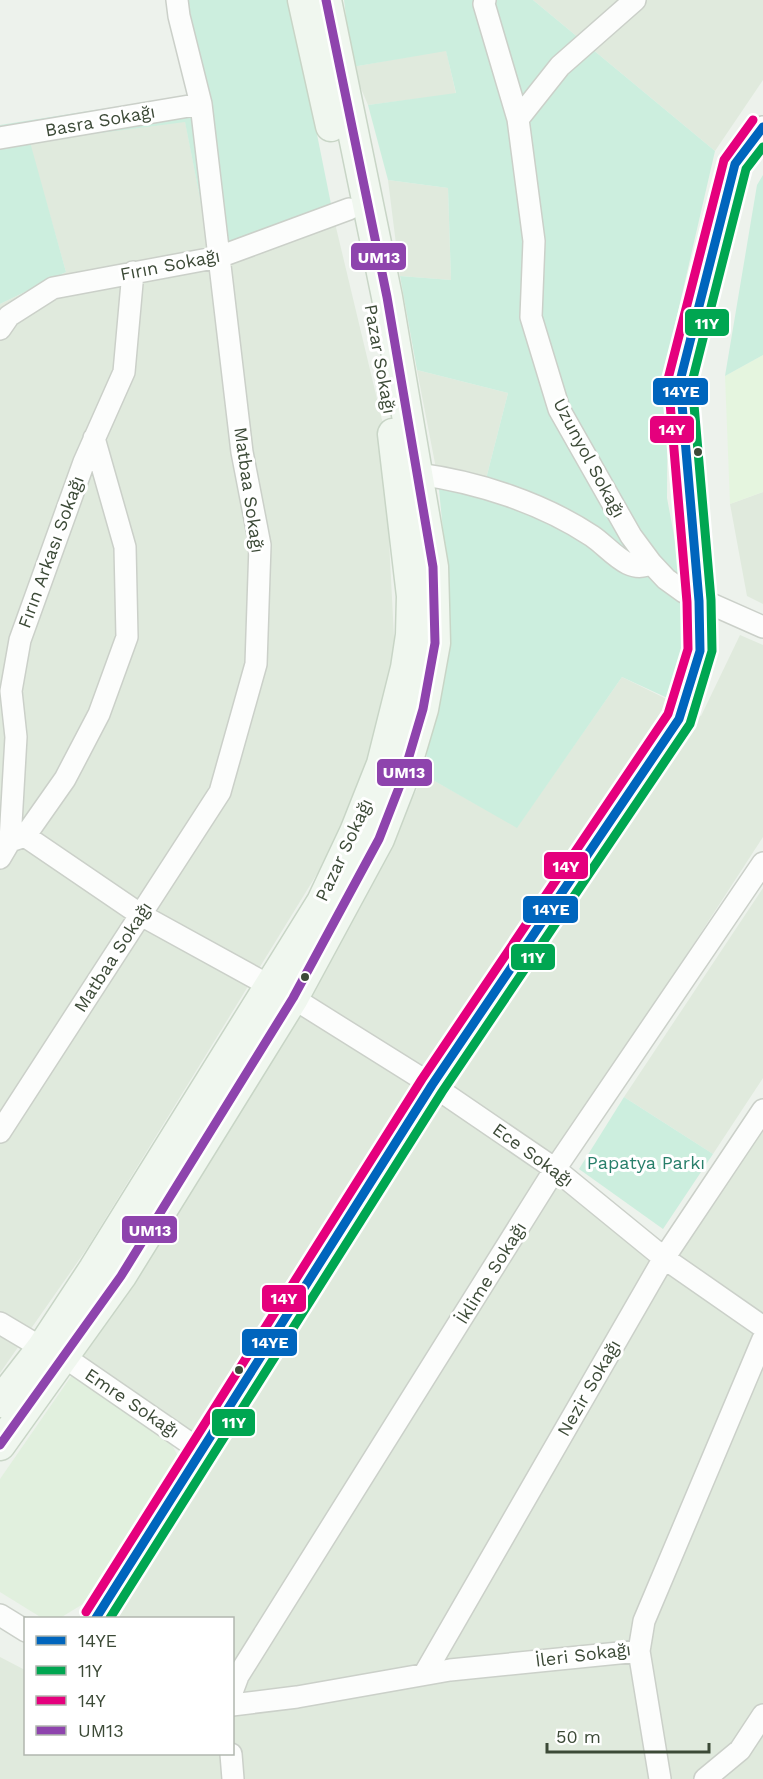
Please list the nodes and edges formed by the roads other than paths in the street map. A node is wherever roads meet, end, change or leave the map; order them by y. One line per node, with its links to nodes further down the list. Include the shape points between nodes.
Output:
1 (177, 0): 6 (street, Matbaa Sokağı)
2 (303, 0): 10 (main road, Pazar Sokağı)
3 (326, 0): 15 (main road, Pazar Sokağı, via 387,297)
4 (635, 0): 7 (street, via 560,66)
5 (484, 1): 7 (street, Uzunyol Sokağı)
6 (201, 104): 9 (street, Basra Sokağı); 11 (street, Matbaa Sokağı)
7 (518, 119): 16 (street, Uzunyol Sokağı, via 534,241 531,317 559,409 631,536)
8 (763, 127): 17 (street, via 735,164 680,381)
9 (0, 138)
10 (349, 209): 11 (street, Fırın Sokağı); 22 (main road, Pazar Sokağı, via 384,359 412,596 411,635 382,764)
11 (219, 257): 12 (street, Fırın Sokağı); 21 (street, Matbaa Sokağı, via 242,452 260,545 256,664 220,792)
12 (133, 272): 13 (street, Fırın Sokağı, via 53,288 9,316); 14 (street, Fırın Arkası Sokağı, via 124,372)
13 (0, 329)
14 (94, 438): 19 (street, Fırın Arkası Sokağı, via 20,640 11,691 16,737); 19 (street, via 125,547 127,637 99,714 65,779)
15 (418, 474): 16 (street, via 469,484 514,499 593,536 632,566 644,567); 22 (main road, Pazar Sokağı, via 433,567 435,643 423,709 379,839)
16 (651, 562): 17 (street, Uzunyol Sokağı, via 666,579)
17 (699, 600): 18 (street, Uzunyol Sokağı); 23 (street, via 700,651 679,719)
18 (763, 627)
19 (12, 845): 21 (street, Ece Sokağı)
20 (763, 863): 26 (street, İklime Sokağı)
21 (141, 915): 22 (street, Ece Sokağı); 25 (street, Matbaa Sokağı)
22 (281, 992): 23 (street, Ece Sokağı); 31 (main road, Pazar Sokağı, via 94,1269)
23 (432, 1085): 26 (street, Ece Sokağı); 34 (street)
24 (763, 1110): 27 (street, Nezir Sokağı)
25 (0, 1132)
26 (555, 1169): 27 (street, Ece Sokağı); 40 (street, İklime Sokağı)
27 (663, 1258): 29 (street, Ece Sokağı); 39 (street, Nezir Sokağı)
28 (0, 1323): 31 (street, Emre Sokağı)
29 (763, 1327)
30 (763, 1339): 38 (street, İleri Sokağı, via 644,1621)
31 (52, 1352): 32 (main road, Pazar Sokağı); 33 (main road, Pazar Sokağı); 34 (street, Emre Sokağı)
32 (0, 1402)
33 (0, 1445)
34 (201, 1451): 36 (street)
35 (0, 1615): 37 (street)
36 (97, 1617)
37 (24, 1630)
38 (639, 1651): 39 (street, İleri Sokağı); 45 (street)
39 (425, 1673): 41 (street, İleri Sokağı)
40 (234, 1688)
41 (234, 1705)
42 (763, 1715): 46 (street, via 740,1750)
43 (231, 1755): 44 (street)
44 (232, 1779)
45 (660, 1779)
46 (705, 1779)

